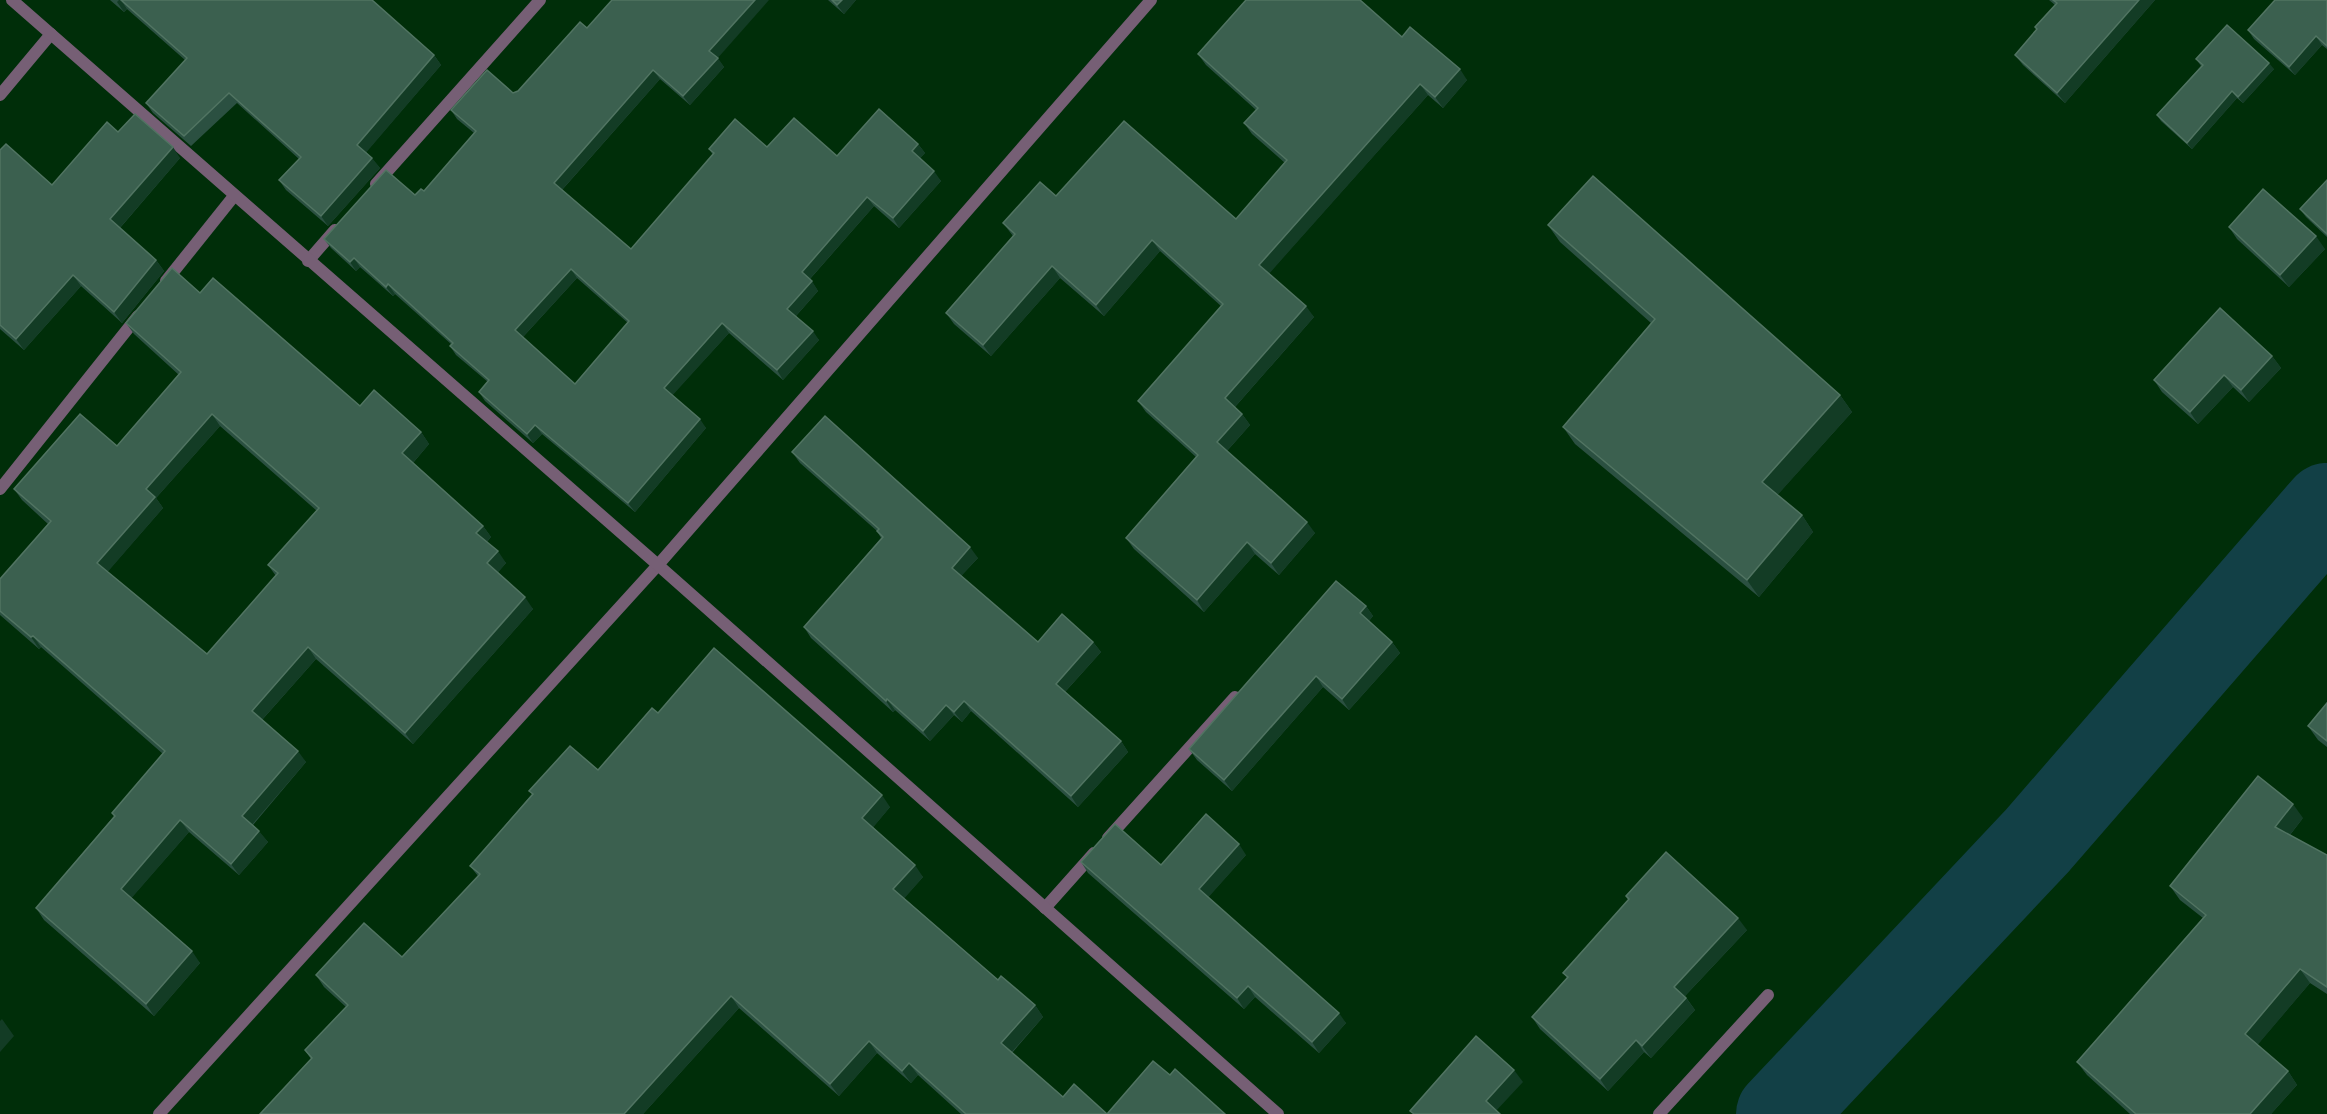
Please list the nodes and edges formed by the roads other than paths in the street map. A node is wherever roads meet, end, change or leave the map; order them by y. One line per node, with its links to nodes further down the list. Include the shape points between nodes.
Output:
1 (12, 0): 4 (street)
2 (540, 0): 6 (street)
3 (1151, 0): 13 (street)
4 (51, 34): 5 (street); 7 (street)
5 (0, 95)
6 (370, 191)
7 (234, 196): 9 (street); 10 (street)
8 (346, 217): 9 (street)
9 (308, 261): 13 (street)
10 (161, 287)
11 (146, 306): 12 (street)
12 (0, 489)
13 (658, 565): 15 (street); 17 (street)
14 (1244, 688): 15 (street)
15 (1045, 908): 18 (street)
16 (1768, 995): 19 (street)
17 (159, 1114)
18 (1278, 1114)
19 (1659, 1114)

